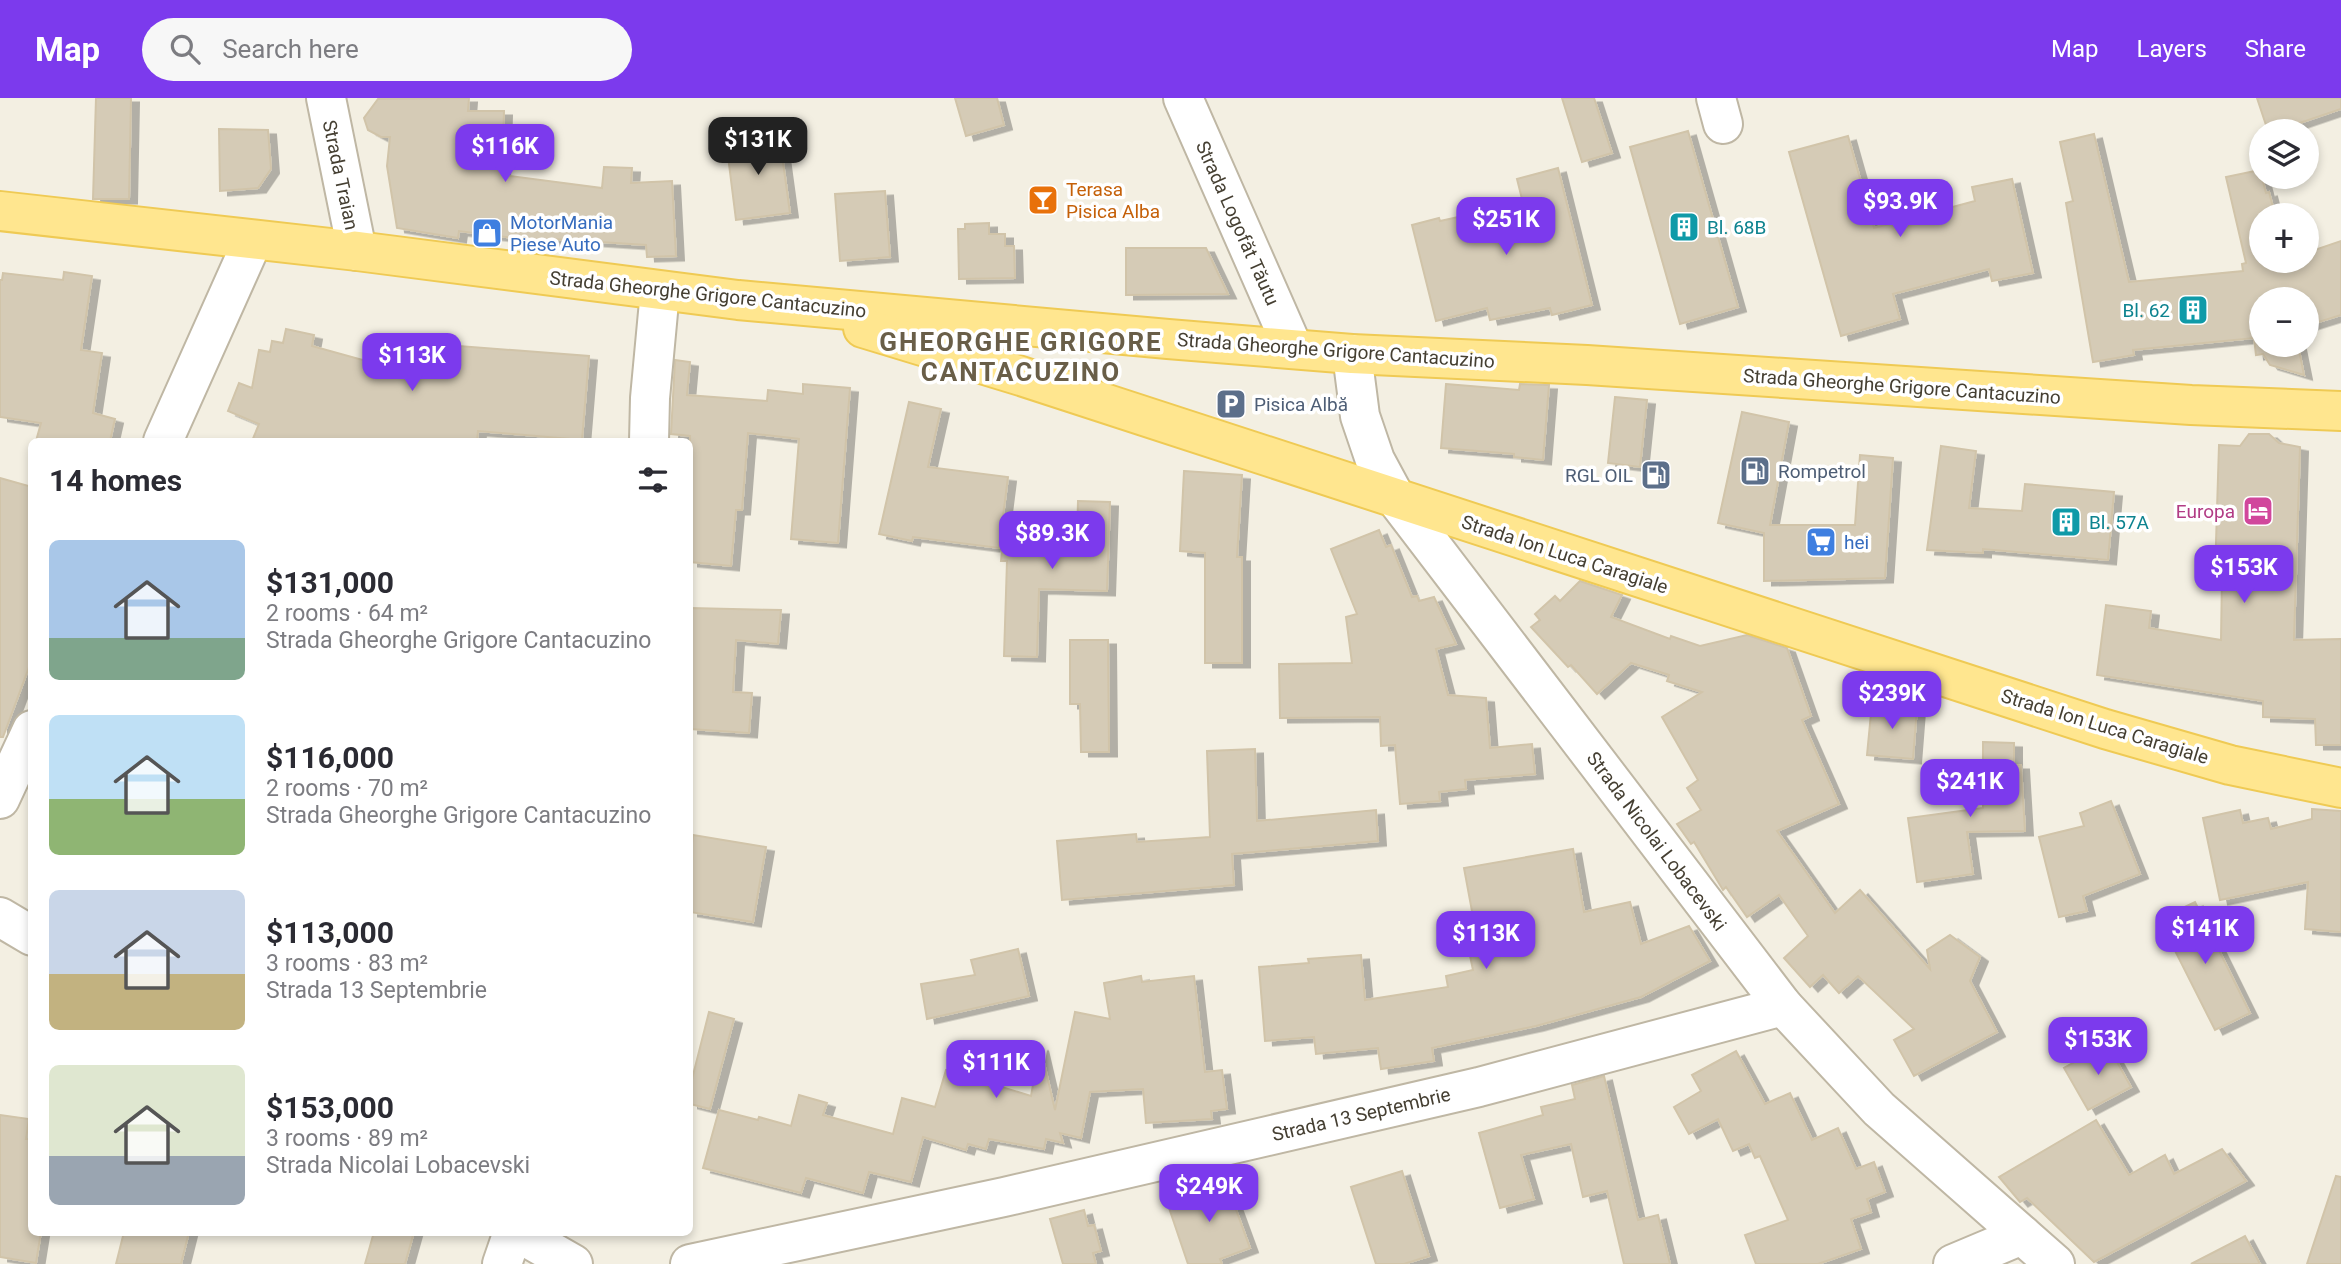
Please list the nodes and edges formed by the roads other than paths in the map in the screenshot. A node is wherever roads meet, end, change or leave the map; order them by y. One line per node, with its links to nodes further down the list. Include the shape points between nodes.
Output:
1 (326, 98): 5 (street, Strada Traian)
2 (1183, 98): 8 (street, Strada Logofăt Tăutu)
3 (0, 211): 4 (main road, Strada Gheorghe Grigore Cantacuzino)
4 (253, 240): 5 (main road, Strada Gheorghe Grigore Cantacuzino); 11 (street)
5 (357, 251): 6 (main road, Strada Gheorghe Grigore Cantacuzino)
6 (660, 290): 7 (main road, Strada Gheorghe Grigore Cantacuzino); 12 (street)
7 (793, 306): 8 (main road, Strada Gheorghe Grigore Cantacuzino); 13 (main road, Strada Ion Luca Caragiale)
8 (1293, 348): 9 (main road, Strada Gheorghe Grigore Cantacuzino)
9 (1352, 354): 10 (main road, Strada Gheorghe Grigore Cantacuzino); 13 (street, Strada Nicolai Lobacevski, via 1360,416 1375,460)
10 (2341, 411)
11 (164, 438)
12 (649, 438)
13 (1396, 499): 15 (main road, Strada Ion Luca Caragiale, via 2105,729 2230,765); 17 (street, Strada Nicolai Lobacevski)
14 (28, 739): 16 (street)
15 (2341, 788)
16 (0, 799)
17 (1783, 1006): 18 (street, Strada Nicolai Lobacevski, via 1879,1109); 21 (street, Strada 13 Septembrie, via 1479,1087)
18 (2022, 1235): 22 (street); 23 (street, Strada Nicolai Lobacevski)
19 (539, 1241): 20 (street)
20 (502, 1264)
21 (690, 1264)
22 (1953, 1264)
23 (2055, 1264)

